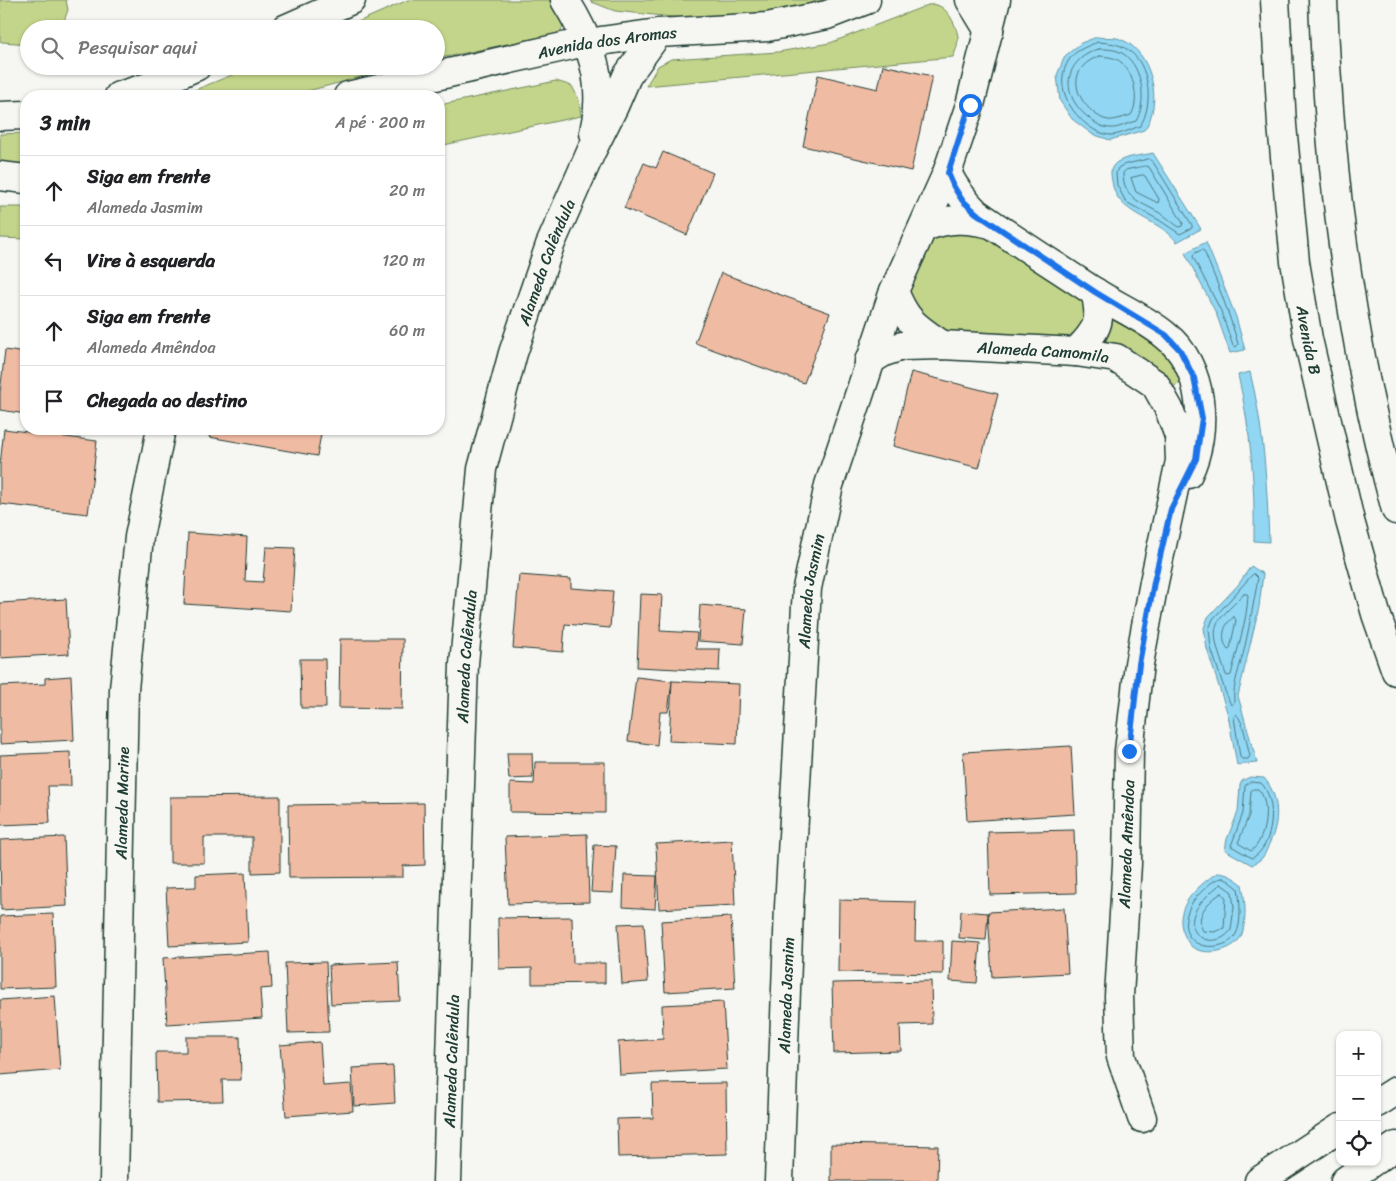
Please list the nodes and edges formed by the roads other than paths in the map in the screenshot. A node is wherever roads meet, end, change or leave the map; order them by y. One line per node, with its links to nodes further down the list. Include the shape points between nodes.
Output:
1 (351, 0): 8 (street)
2 (565, 0): 11 (street, Alameda Calêndula)
3 (866, 0): 10 (street, Avenida dos Aromas, via 826,15 767,26)
4 (970, 0): 9 (street)
5 (996, 0): 9 (street, Alameda Jasmim)
6 (1276, 0): 33 (street, Avenida B, via 1282,125 1295,262 1308,339 1350,521)
7 (1323, 0): 32 (street, via 1326,86 1345,268 1363,373)
8 (306, 20)
9 (989, 31): 20 (street, Alameda Jasmim)
10 (658, 33): 11 (street, Avenida dos Aromas); 19 (street, Alameda Calêndula, via 627,76)
11 (588, 43): 12 (street, Avenida dos Aromas); 19 (street, Alameda Calêndula, via 597,81 598,106)
12 (445, 73)
13 (176, 75): 15 (street)
14 (438, 75): 16 (street, Avenida dos Aromas)
15 (136, 90)
16 (374, 90)
17 (0, 116): 18 (street)
18 (20, 116)
19 (591, 152): 42 (street, Alameda Calêndula, via 550,245 513,353 482,469 464,664)
20 (948, 173): 23 (street, via 962,200); 24 (street, Alameda Jasmim)
21 (0, 176): 22 (street)
22 (20, 178)
23 (993, 225): 24 (street, via 959,219); 26 (street)
24 (924, 227): 25 (street, Alameda Jasmim)
25 (894, 291): 27 (street, via 913,325); 29 (street, Alameda Jasmim)
26 (1095, 292): 28 (street, via 1100,309 1097,323 1090,339); 31 (street, via 1166,335 1180,350 1194,378 1202,418 1196,459)
27 (942, 345): 28 (street, Alameda Camomila); 29 (street, Alameda Camomila, via 902,346)
28 (1076, 352): 31 (street, Alameda Camomila, via 1116,358 1156,384 1180,436 1180,461)
29 (869, 361): 43 (street, Alameda Jasmim, via 829,485 807,588 789,907)
30 (160, 435): 41 (street, Alameda Marine, via 139,537 124,689)
31 (1171, 509): 36 (street, Alameda Amêndoa, via 1139,664 1129,751 1119,1014 1121,1057)
32 (1396, 510)
33 (1396, 671)
34 (1396, 1091): 35 (street)
35 (1381, 1100)
36 (1142, 1118)
37 (1336, 1131): 44 (street)
38 (1396, 1146): 39 (street)
39 (1381, 1156)
40 (1366, 1166): 45 (street)
41 (114, 1181)
42 (447, 1181)
43 (779, 1181)
44 (1259, 1181)
45 (1344, 1181)

